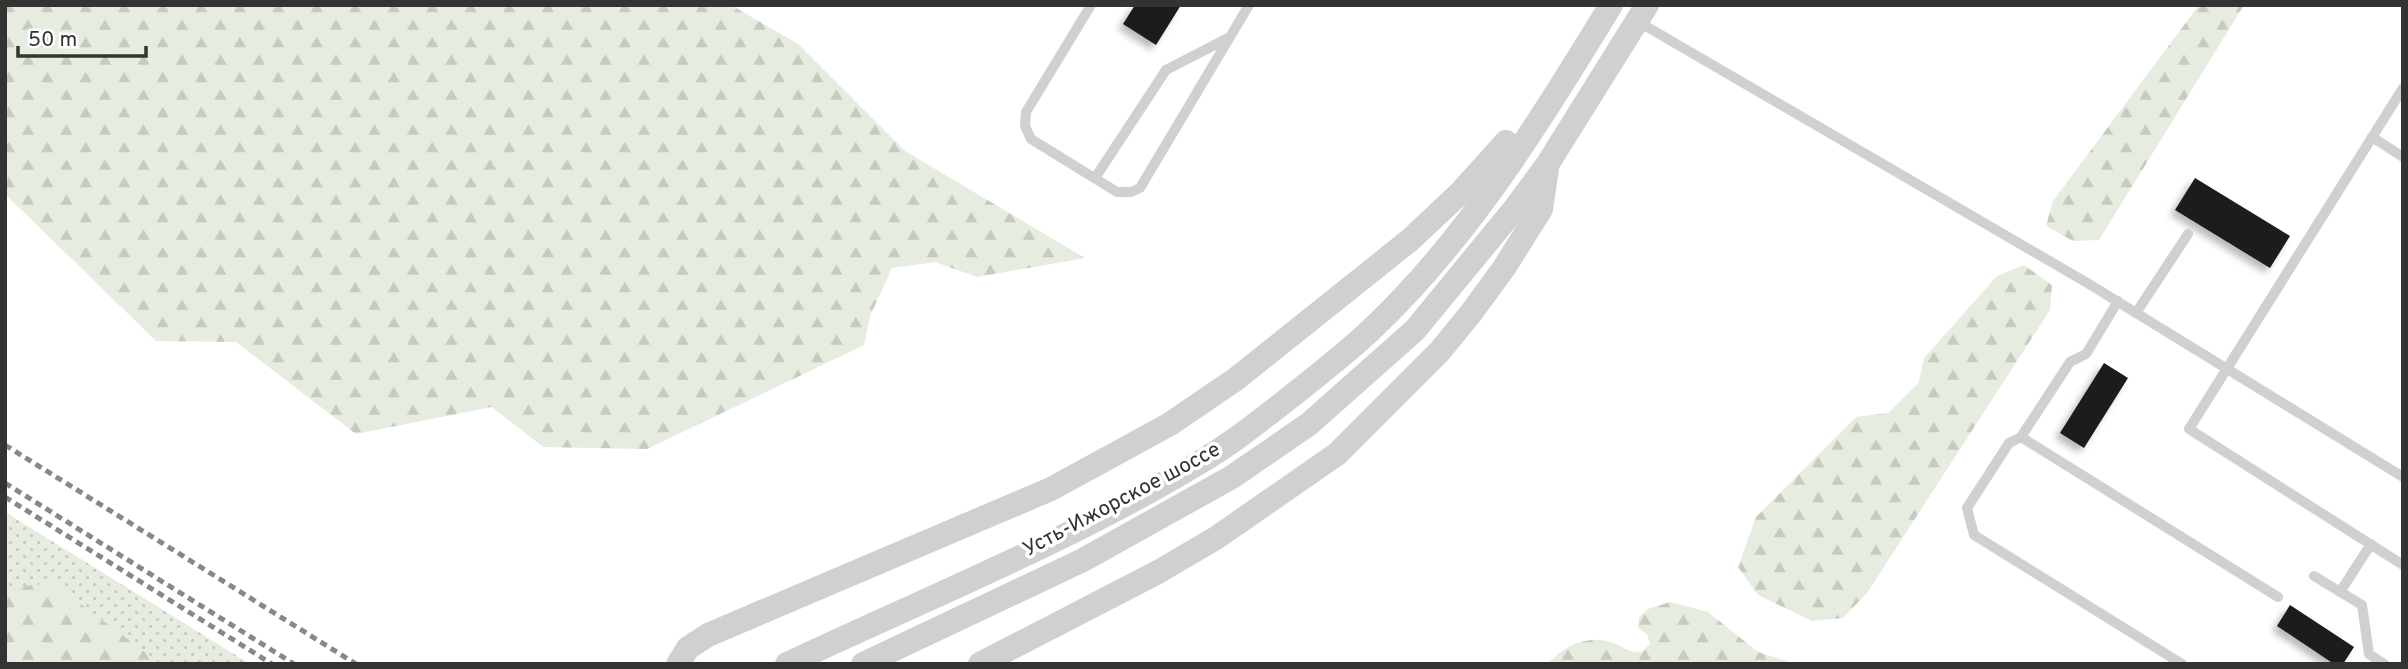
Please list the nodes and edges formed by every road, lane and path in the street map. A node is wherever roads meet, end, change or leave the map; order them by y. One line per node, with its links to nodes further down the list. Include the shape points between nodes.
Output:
1 (1091, 5): 11 (lane, via 1026,113 1025,126 1031,139)
2 (1249, 5): 5 (lane)
3 (1611, 5): 7 (street, Усть-Ижорское шоссе)
4 (1642, 13): 10 (street, Усть-Ижорское шоссе); 13 (lane)
5 (1230, 37): 11 (lane, via 1166,69); 11 (lane, via 1140,188 1117,192)
6 (2403, 88): 8 (lane)
7 (1546, 108): 23 (street, via 1514,132 1410,240 1236,379 1170,424 1051,489 708,635 688,648); 24 (street, Усть-Ижорское шоссе, via 1433,264 1378,324 1262,419 1199,463 1088,524)
8 (2372, 137): 9 (lane); 15 (lane)
9 (2403, 157)
10 (1547, 165): 25 (street, Усть-Ижорское шоссе, via 1415,330 1309,424 1232,477 1083,560); 26 (street, via 1541,209 1504,268 1440,351 1337,454 1216,538)
11 (1095, 178)
12 (2188, 234): 14 (lane)
13 (2118, 301): 14 (lane); 16 (lane, via 2086,354 2070,362)
14 (2136, 313): 15 (lane)
15 (2227, 369): 17 (lane); 18 (lane, via 2189,429)
16 (2021, 437): 22 (lane); 27 (lane, via 2009,443 1967,508 1974,535)
17 (2403, 477)
18 (2371, 544): 19 (lane); 21 (lane)
19 (2403, 565)
20 (2314, 576): 21 (lane)
21 (2340, 592): 28 (lane, via 2362,605 2369,654)
22 (2278, 597)
23 (678, 664)
24 (788, 664)
25 (863, 664)
26 (980, 664)
27 (2182, 664)
28 (2384, 664)

